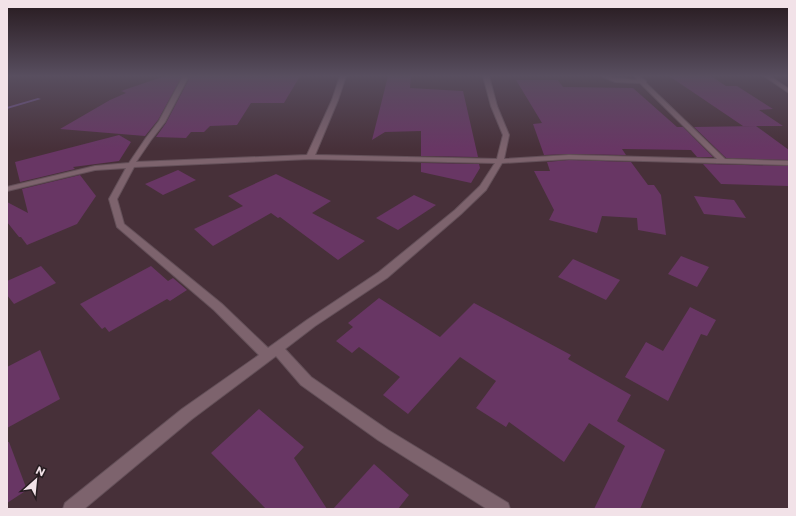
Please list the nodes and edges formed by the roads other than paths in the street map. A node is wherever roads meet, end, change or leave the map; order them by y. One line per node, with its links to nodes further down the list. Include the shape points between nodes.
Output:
1 (173, 100): 9 (street, via 162,122)
2 (335, 100): 5 (street)
3 (492, 100): 6 (street, via 506,135)
4 (662, 100): 7 (street)
5 (310, 157): 6 (street); 9 (street)
6 (500, 161): 7 (street, via 569,157); 11 (street, via 483,188 458,212 383,274)
7 (723, 161): 8 (street)
8 (789, 163)
9 (131, 165): 10 (street, via 95,168); 11 (street, via 113,199 120,225)
10 (7, 189)
11 (272, 351): 12 (street, via 187,414); 13 (street, via 306,381 384,435)
12 (71, 509)
13 (502, 509)

